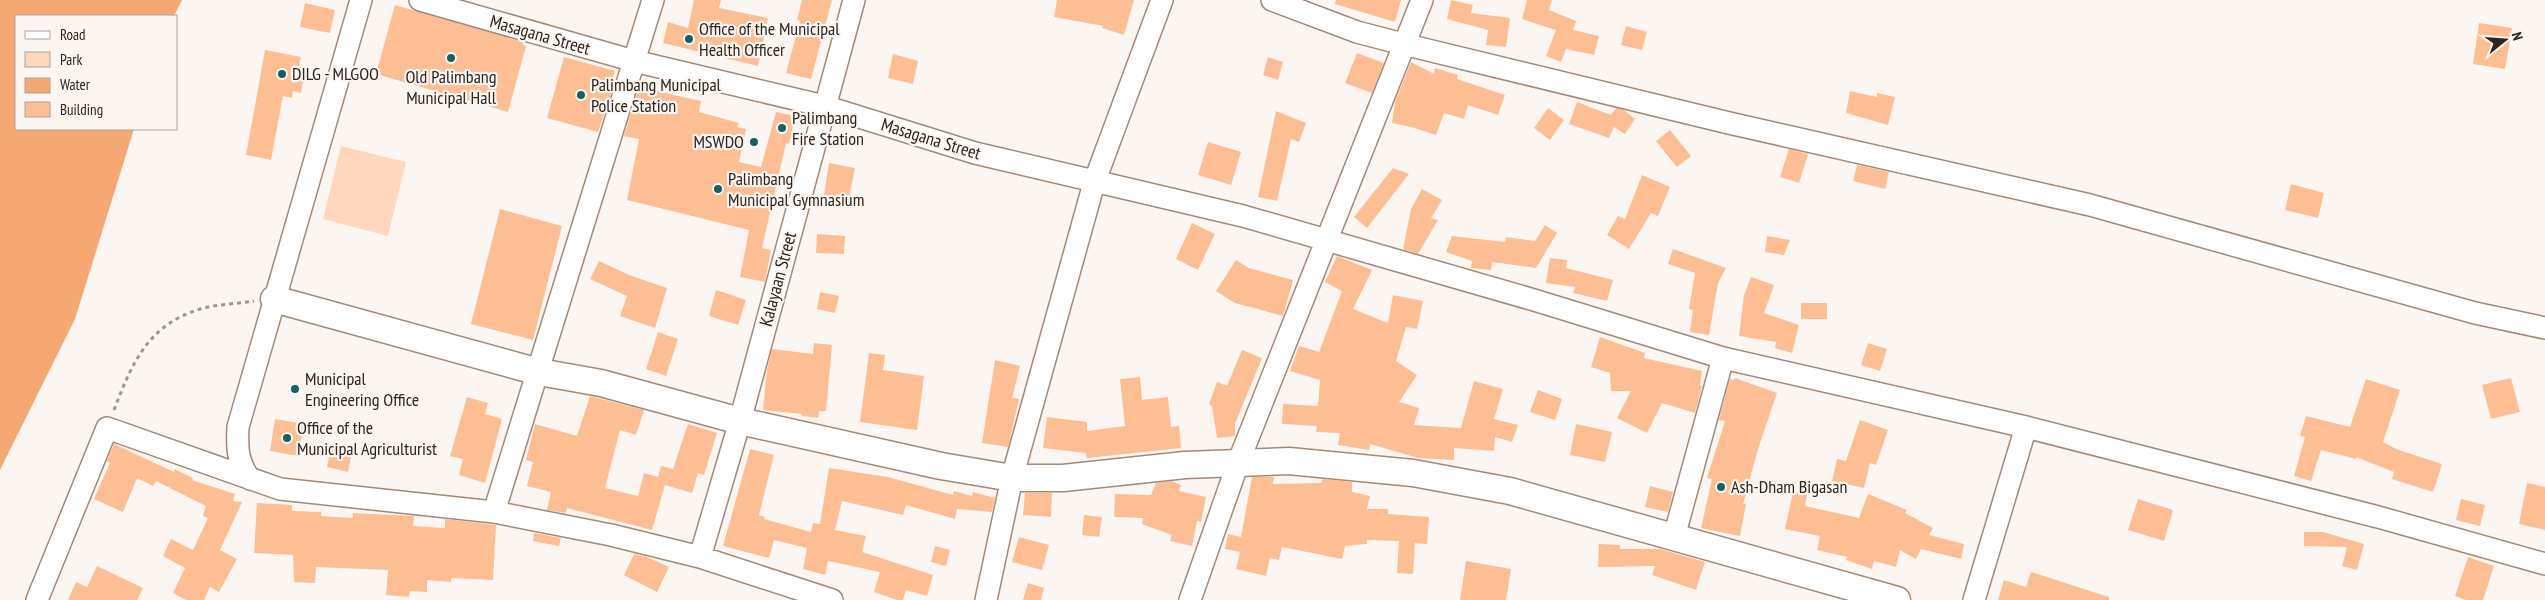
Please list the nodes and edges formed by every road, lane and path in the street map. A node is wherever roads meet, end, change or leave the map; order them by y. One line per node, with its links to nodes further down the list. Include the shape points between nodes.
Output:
1 (361, 0): 13 (street)
2 (420, 0): 9 (street, Masagana Street)
3 (653, 0): 9 (street)
4 (854, 0): 10 (street, Kalayaan Street)
5 (1162, 0): 11 (street)
6 (1272, 0): 8 (street, via 1358,32)
7 (1422, 0): 8 (street)
8 (1403, 44): 12 (street); 14 (street, via 1729,123 2090,205 2475,313)
9 (634, 61): 10 (street, Masagana Street); 16 (street)
10 (824, 106): 11 (street, Masagana Street, via 975,154); 17 (street, Kalayaan Street)
11 (1094, 183): 12 (street, Masagana Street, via 1243,216); 21 (street)
12 (1328, 240): 15 (street, Masagana Street); 20 (street)
13 (274, 299): 16 (street); 19 (path, via 202,308 163,326 150,338 136,361); 22 (street, via 238,427 237,449 241,467)
14 (2545, 328)
15 (1723, 358): 18 (street, Masagana Street); 24 (street)
16 (539, 372): 17 (street, via 601,383); 23 (street)
17 (740, 421): 21 (street, via 941,466); 25 (street, Kalayaan Street)
18 (2026, 427): 26 (street, Masagana Street, via 2360,512); 32 (street)
19 (107, 428): 22 (street); 27 (street)
20 (1238, 463): 21 (street, via 1185,465 1063,478); 24 (street, via 1288,461 1461,480); 30 (street)
21 (1012, 478): 29 (street)
22 (250, 479): 23 (street, via 280,489)
23 (494, 512): 25 (street)
24 (1674, 538): 31 (street)
25 (700, 557): 28 (street)
26 (2545, 564)
27 (37, 600)
28 (832, 600)
29 (986, 600)
30 (1190, 600)
31 (1897, 600)
32 (1974, 600)

